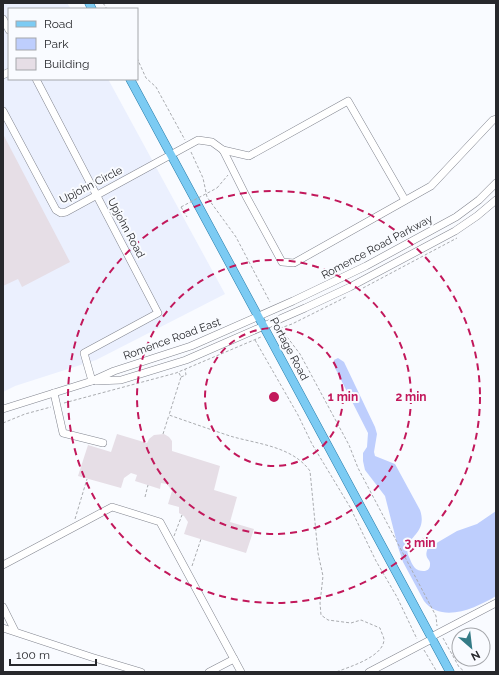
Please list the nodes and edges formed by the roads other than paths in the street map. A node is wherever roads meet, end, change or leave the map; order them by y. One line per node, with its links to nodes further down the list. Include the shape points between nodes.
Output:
1 (3, 19): 2 (street)
2 (8, 28)
3 (37, 80): 10 (street, Upjohn Road)
4 (131, 80): 8 (main road, Portage Road)
5 (3, 111): 10 (street, Upjohn Circle, via 56,210 66,212)
6 (496, 119): 11 (street, via 431,186)
7 (223, 150): 8 (street, Upjohn Circle, via 212,142 198,140); 11 (street, Upjohn Circle, via 249,156 348,101); 11 (street, via 282,262 294,263)
8 (171, 155): 10 (street, Upjohn Circle); 13 (main road, Portage Road)
9 (496, 183): 13 (street, Romence Road Parkway, via 456,217 348,275)
10 (96, 195): 15 (street, Upjohn Road, via 158,313 84,354)
11 (405, 200)
12 (496, 200): 14 (street, Romence Road Parkway, via 466,224 444,237 350,287)
13 (259, 317): 14 (main road, Portage Road); 15 (street, Romence Road East, via 191,346 114,371)
14 (264, 326): 15 (street, Romence Road East, via 201,355 170,366 121,380); 24 (main road, Portage Road)
15 (92, 382): 16 (street, Romence Road East)
16 (54, 393): 17 (street, Romence Road East); 18 (street, via 63,432)
17 (3, 409)
18 (103, 443)
19 (3, 565): 25 (street, via 112,508 160,522)
20 (496, 603): 24 (street)
21 (3, 607): 23 (street)
22 (3, 628): 23 (street)
23 (15, 631): 26 (street)
24 (432, 638): 29 (street); 30 (main road, Portage Road)
25 (234, 659): 27 (street); 28 (street)
26 (141, 672)
27 (209, 672)
28 (241, 672)
29 (369, 672)
30 (450, 672)

